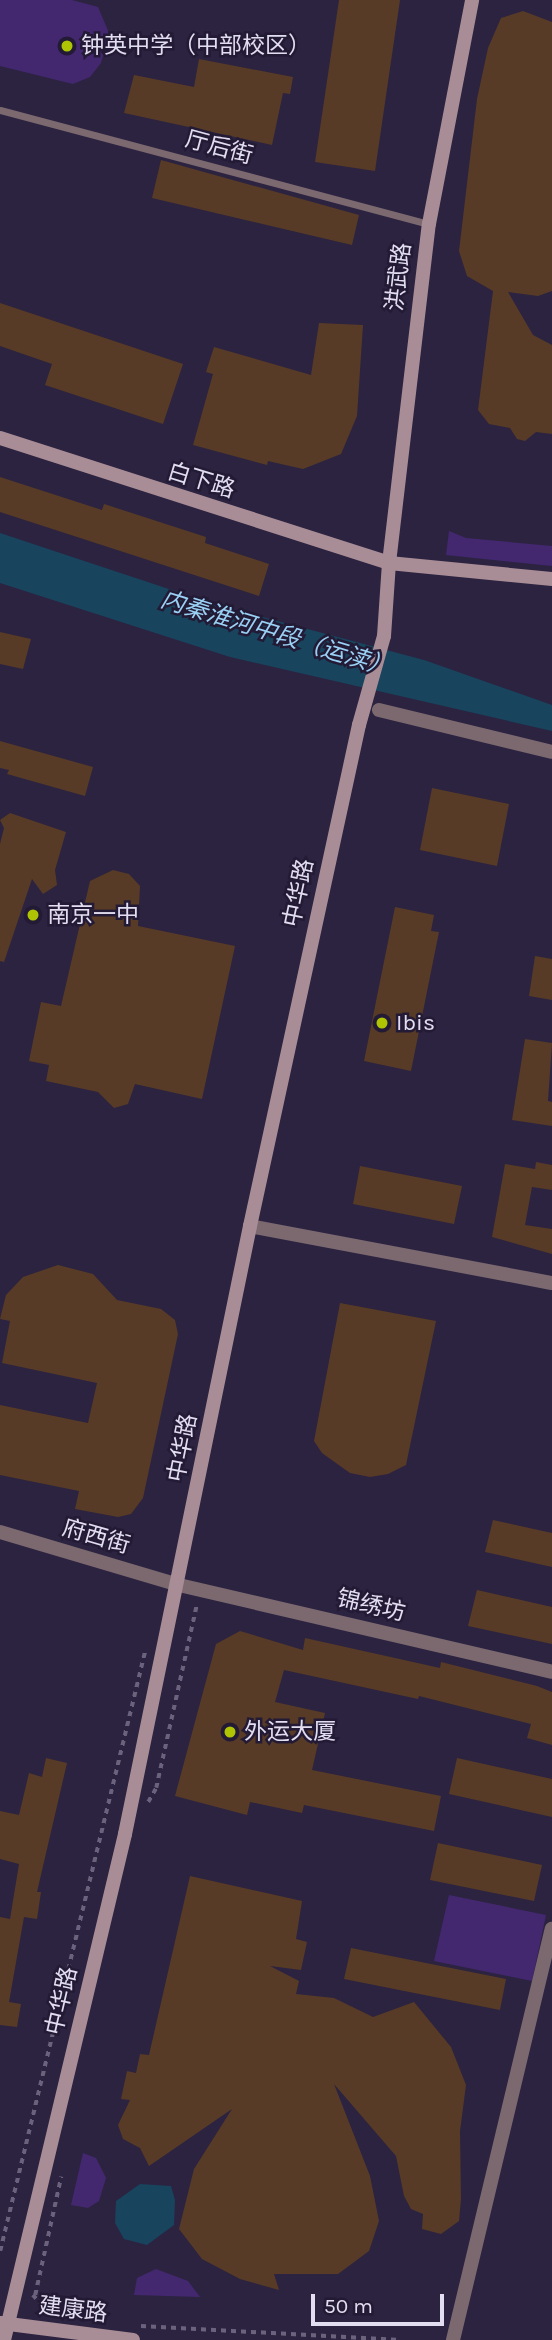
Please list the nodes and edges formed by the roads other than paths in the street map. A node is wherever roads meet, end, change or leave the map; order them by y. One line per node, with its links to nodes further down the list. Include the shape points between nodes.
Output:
1 (472, 0): 3 (main road, 洪武路)
2 (0, 110): 3 (lane, 厅后街)
3 (429, 224): 5 (main road, 洪武路)
4 (0, 438): 5 (main road, 白下路)
5 (389, 563): 6 (main road, 白下路); 9 (main road, 中华路, via 384,636 359,725)
6 (552, 579)
7 (379, 710): 8 (street)
8 (552, 752)
9 (250, 1226): 10 (street); 12 (main road, 中华路)
10 (552, 1283)
11 (0, 1532): 12 (street, 府西街)
12 (179, 1586): 13 (street, 锦绣坊); 15 (main road, 中华路, via 125,1834 16,2291)
13 (552, 1672)
14 (552, 1929): 18 (street)
15 (4, 2323): 16 (main road, 中华路); 17 (main road, 建康路)
16 (4, 2340)
17 (133, 2340)
18 (453, 2340)

